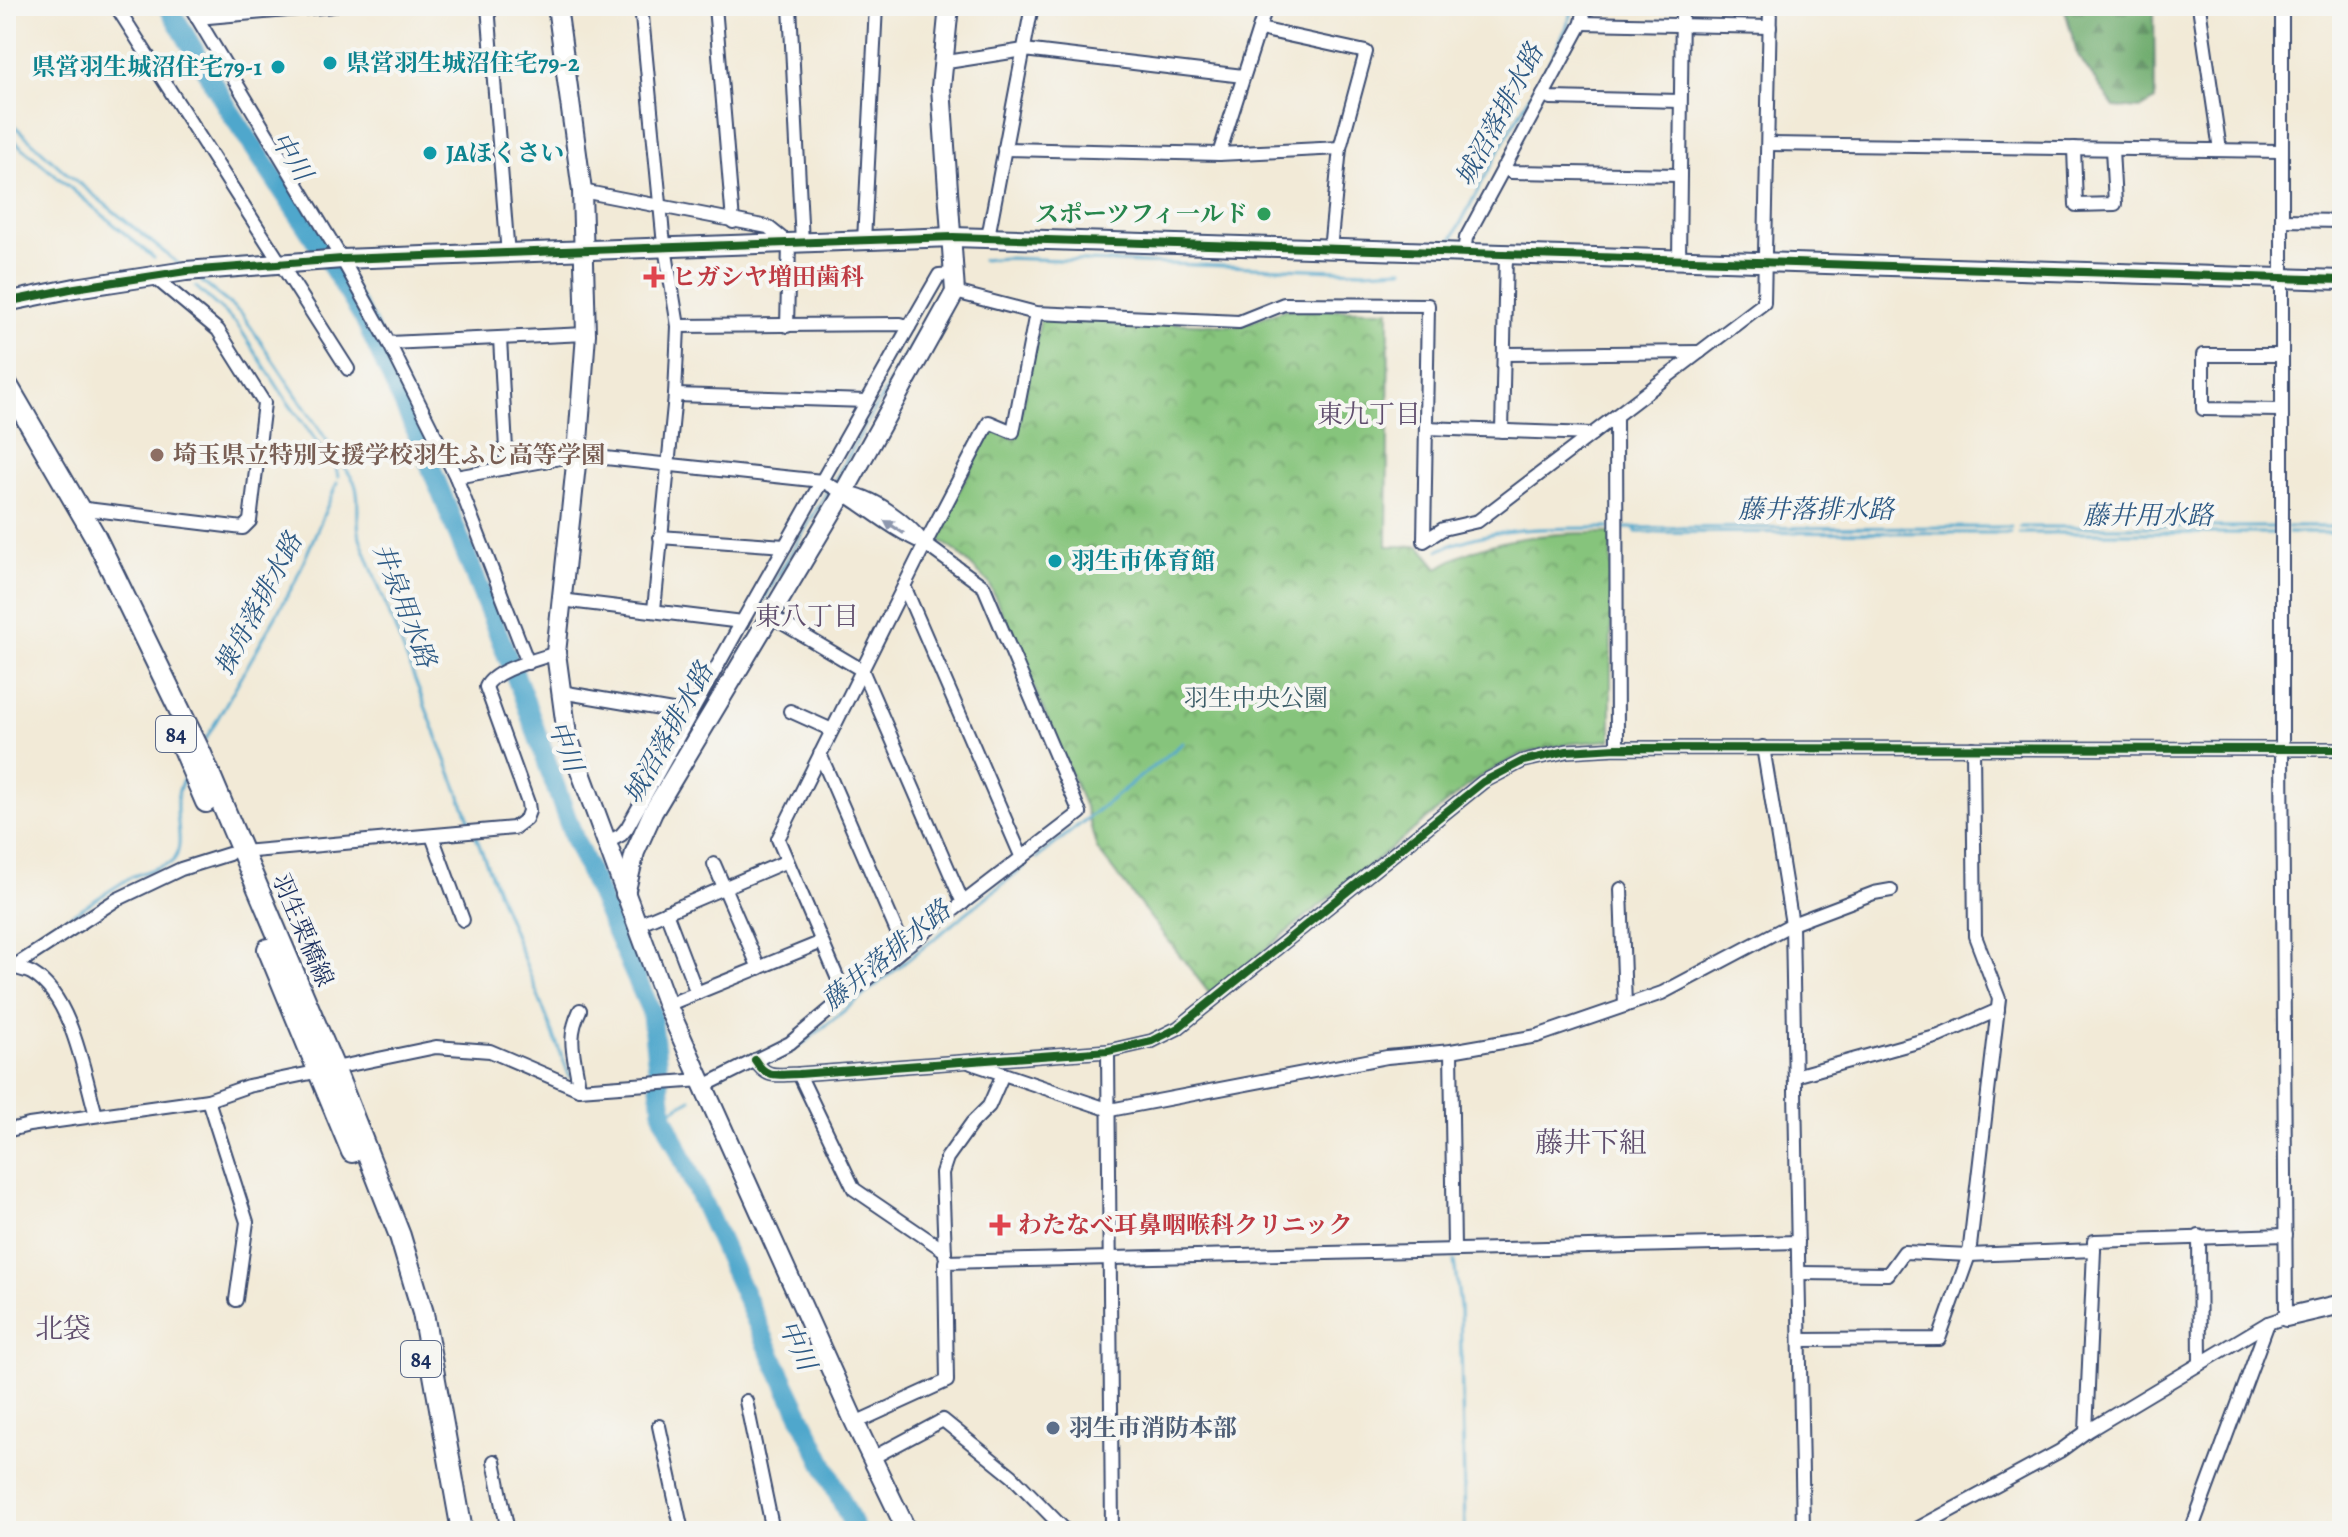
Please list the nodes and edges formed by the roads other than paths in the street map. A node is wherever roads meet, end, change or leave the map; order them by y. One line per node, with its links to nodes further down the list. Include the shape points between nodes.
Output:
1 (116, 6): 57 (street)
2 (190, 6): 19 (street)
3 (330, 6): 18 (street)
4 (488, 6): 53 (street)
5 (557, 6): 39 (street)
6 (641, 6): 40 (street)
7 (715, 6): 43 (street)
8 (790, 6): 47 (street)
9 (876, 6): 46 (street)
10 (949, 6): 25 (street)
11 (1032, 6): 24 (street)
12 (1250, 6): 23 (street, via 1264,13)
13 (1585, 6): 20 (street)
14 (1682, 6): 21 (street)
15 (1770, 6): 22 (street)
16 (2199, 6): 34 (street)
17 (2282, 6): 35 (street)
18 (248, 9): 19 (street)
19 (197, 18): 54 (street)
20 (1582, 23): 21 (street); 27 (street)
21 (1682, 26): 22 (street); 28 (street)
22 (1770, 27): 29 (street)
23 (1260, 29): 26 (street); 30 (street, via 1366,52)
24 (1024, 50): 25 (street); 26 (street); 32 (street)
25 (941, 63): 44 (street)
26 (1243, 76): 36 (street)
27 (1543, 95): 28 (street); 37 (street)
28 (1680, 101): 38 (street)
29 (1768, 144): 31 (street); 56 (street)
30 (1340, 148): 36 (street); 49 (street)
31 (2074, 148): 33 (street); 33 (street, via 2076,205 2115,204)
32 (1004, 149): 36 (street); 45 (street)
33 (2112, 149): 34 (street)
34 (2220, 150): 35 (street)
35 (2282, 151): 41 (street)
36 (1219, 154)
37 (1503, 167): 38 (street, via 1511,172); 51 (street, via 1466,238)
38 (1679, 175): 55 (street)
39 (582, 191): 40 (street); 50 (street)
40 (660, 207): 43 (street); 48 (street)
41 (2282, 220): 42 (street); 59 (street)
42 (2342, 221)
43 (733, 222): 47 (street, via 768,227)
44 (953, 237): 45 (street); 46 (street); 61 (street)
45 (988, 237): 49 (street)
46 (864, 241): 47 (street)
47 (795, 243): 48 (street); 65 (street)
48 (666, 249): 50 (street); 64 (street)
49 (1330, 250): 51 (street)
50 (585, 252): 53 (street); 67 (street)
51 (1464, 253): 52 (street)
52 (1506, 254): 55 (street); 71 (street)
53 (508, 255): 54 (street)
54 (342, 259): 57 (street); 69 (street)
55 (1679, 260): 56 (street)
56 (1766, 262): 59 (street); 70 (street, via 1764,303)
57 (281, 264): 58 (street); 73 (street)
58 (153, 276): 62 (street); 89 (street, via 218,330 264,403 250,521 243,528)
59 (2282, 278): 60 (street); 72 (street)
60 (2342, 280)
61 (954, 283): 63 (street); 66 (street, via 939,275); 88 (street)
62 (6, 302)
63 (1036, 313): 80 (street, via 1239,322 1284,304 1428,305); 91 (street, via 1013,432 989,422)
64 (678, 326): 65 (street); 75 (street)
65 (787, 326): 66 (street)
66 (909, 327): 76 (street)
67 (586, 334): 68 (street); 83 (street)
68 (500, 338): 69 (street); 85 (street)
69 (389, 343): 86 (street)
70 (1700, 352): 71 (street); 79 (street)
71 (1504, 354): 81 (street)
72 (2281, 355): 78 (street); 78 (street, via 2203,355 2203,409)
73 (348, 369)
74 (6, 383): 89 (main road, 羽生栗橋線 / 84)
75 (675, 395): 76 (street); 84 (street)
76 (867, 401): 87 (street)
77 (6, 410): 113 (main road, 羽生栗橋線 / 84, via 81,540)
78 (2281, 410): 108 (street)
79 (1616, 416): 82 (street); 106 (street)
80 (1426, 428): 81 (street); 82 (street, via 1424,541 1443,529 1478,521)
81 (1502, 431): 82 (street)
82 (1592, 434)
83 (577, 455): 84 (street); 85 (street); 94 (street)
84 (666, 464): 87 (street); 90 (street)
85 (507, 468): 86 (street)
86 (456, 477): 99 (street)
87 (822, 481): 88 (street); 92 (street)
88 (844, 492): 91 (street, via 860,494 913,529); 97 (street)
89 (78, 508): 113 (main road, 羽生栗橋線 / 84, via 201,754)
90 (660, 537): 92 (street); 95 (street)
91 (925, 544): 93 (street); 114 (street, via 984,587 1080,813)
92 (785, 546): 96 (street)
93 (904, 586): 100 (street); 114 (street)
94 (561, 600): 95 (street); 98 (street)
95 (654, 610): 96 (street)
96 (743, 620): 97 (street); 103 (street)
97 (765, 622): 100 (street); 120 (street, via 653,812 635,852)
98 (556, 653): 99 (street); 101 (street)
99 (524, 664): 111 (street, via 489,680 487,693 528,803 526,819 514,828)
100 (862, 670): 104 (street); 121 (street)
101 (561, 692): 103 (street); 112 (street, via 567,735)
102 (790, 711): 104 (street)
103 (690, 714): 112 (street, via 627,828)
104 (832, 730): 110 (street)
105 (1763, 747): 106 (street); 107 (street); 124 (street)
106 (1617, 748): 136 (street, via 1523,761 1483,782 1178,1028 1152,1041)
107 (1973, 748): 108 (street); 135 (street, via 1975,936 1999,999)
108 (2282, 748): 109 (street); 150 (street)
109 (2342, 749)
110 (820, 754): 115 (street, via 778,839); 127 (street)
111 (432, 836): 113 (street); 123 (street)
112 (606, 843): 120 (street)
113 (236, 853): 128 (street, via 181,869 116,900); 140 (main road, 羽生栗橋線 / 84)
114 (1022, 858): 121 (street)
115 (787, 861): 117 (street); 126 (street)
116 (714, 864): 117 (street)
117 (724, 887): 122 (street); 129 (street)
118 (1621, 889): 133 (street)
119 (1891, 890): 124 (street)
120 (625, 894): 125 (street)
121 (963, 903): 127 (street)
122 (666, 912): 125 (street); 130 (street)
123 (463, 920)
124 (1792, 924): 133 (street, via 1662,993); 143 (street)
125 (636, 925): 132 (street)
126 (822, 942): 129 (street); 131 (street)
127 (904, 948): 131 (street)
128 (10, 966): 148 (street, via 33,974 56,995)
129 (759, 968): 130 (street)
130 (697, 993): 132 (street)
131 (846, 998): 138 (street, via 790,1043)
132 (667, 1005): 144 (street)
133 (1625, 1006): 137 (street, via 1537,1036)
134 (580, 1010): 145 (street, via 571,1040)
135 (1998, 1010): 143 (street, via 1939,1036); 155 (street)
136 (1108, 1051): 139 (street); 147 (street)
137 (1451, 1051): 147 (street, via 1387,1057); 153 (street)
138 (755, 1060): 141 (street, via 767,1075); 144 (street)
139 (964, 1060): 141 (street); 142 (street)
140 (326, 1070): 145 (street, via 436,1047 490,1051); 146 (street); 171 (main road, 羽生栗橋線 / 84, via 411,1312); 172 (main road, 羽生栗橋線 / 84, via 400,1236 423,1313)
141 (799, 1074): 156 (street, via 854,1189)
142 (1003, 1074): 147 (street); 156 (street, via 989,1106 947,1158 942,1173)
143 (1795, 1076): 152 (street)
144 (703, 1083): 145 (street); 166 (street)
145 (579, 1089)
146 (208, 1100): 148 (street); 159 (street, via 247,1222)
147 (1110, 1110): 157 (street)
148 (96, 1115): 149 (street)
149 (6, 1131)
150 (2286, 1235): 151 (street); 161 (street)
151 (2199, 1236): 154 (street, via 2094,1241); 164 (street)
152 (1798, 1242): 153 (street); 158 (street)
153 (1454, 1248): 157 (street)
154 (2094, 1250): 155 (street); 168 (street)
155 (1969, 1255): 158 (street, via 1904,1252 1888,1274); 163 (street, via 1939,1339)
156 (945, 1257): 157 (street); 166 (street, via 947,1381)
157 (1112, 1258): 178 (street)
158 (1799, 1273): 163 (street)
159 (236, 1300)
160 (2342, 1304): 161 (street)
161 (2286, 1317): 162 (street)
162 (2268, 1323): 164 (street); 181 (street)
163 (1800, 1340): 179 (street)
164 (2200, 1364): 168 (street)
165 (746, 1401): 175 (street)
166 (855, 1423): 169 (street)
167 (659, 1426): 174 (street)
168 (2086, 1432): 180 (street)
169 (872, 1458): 176 (street); 177 (street, via 943,1420 1012,1476)
170 (494, 1461): 173 (street)
171 (451, 1531)
172 (462, 1531)
173 (508, 1531)
174 (682, 1531)
175 (773, 1531)
176 (907, 1531)
177 (1066, 1531)
178 (1112, 1531)
179 (1803, 1531)
180 (1913, 1531)
181 (2191, 1531)

